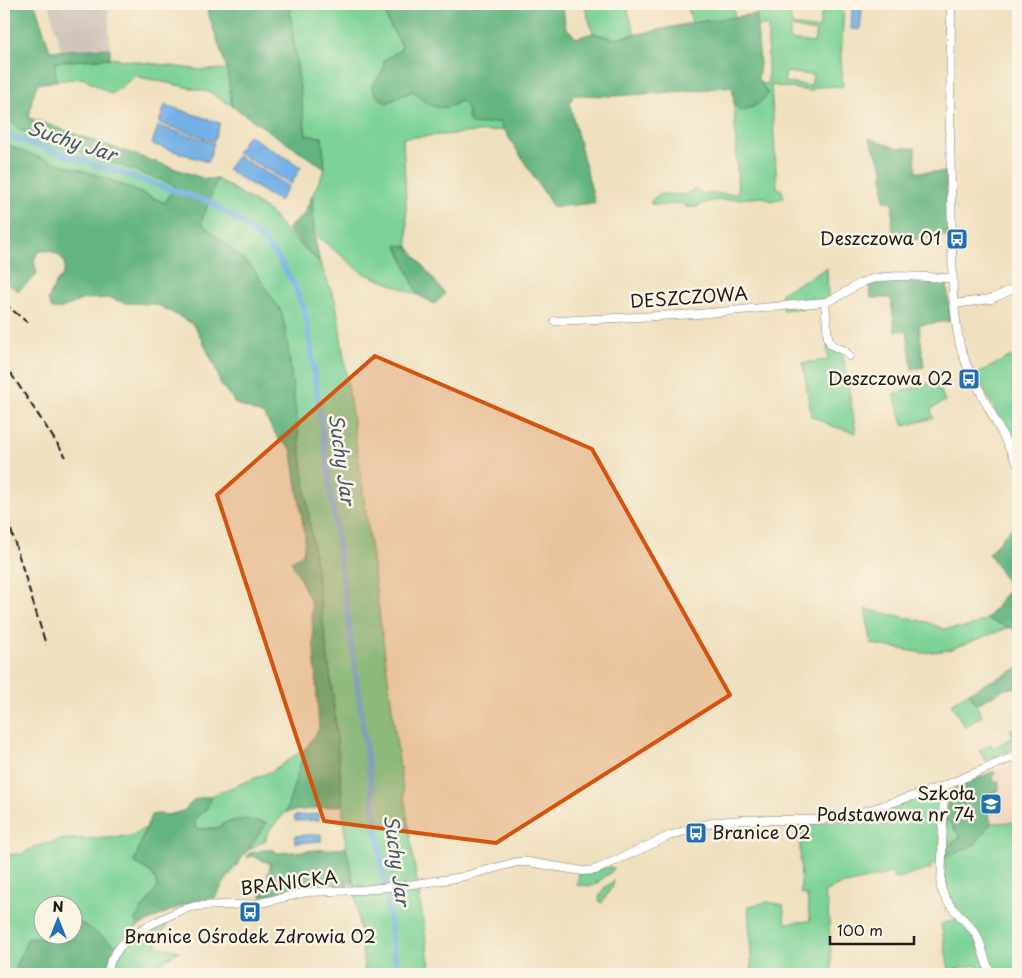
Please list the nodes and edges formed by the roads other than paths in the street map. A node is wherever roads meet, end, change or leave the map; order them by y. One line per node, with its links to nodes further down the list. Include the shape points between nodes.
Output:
1 (951, 4): 2 (street)
2 (953, 278): 4 (street, DESZCZOWA, via 885,277 863,282); 5 (street)
3 (1018, 287): 5 (street, via 991,299)
4 (825, 302): 6 (street, DESZCZOWA, via 698,314); 7 (street, via 831,345)
5 (954, 304): 8 (street, via 964,359)
6 (555, 320)
7 (849, 356)
8 (1018, 465)
9 (1018, 755): 10 (street, BRANICKA)
10 (944, 786): 11 (street, BRANICKA, via 840,818 742,820 704,825 583,872 517,862 457,878 362,890 307,892 256,904 181,910 126,940 118,948); 12 (street, via 941,888 944,897 980,941)
11 (106, 974)
12 (990, 974)

